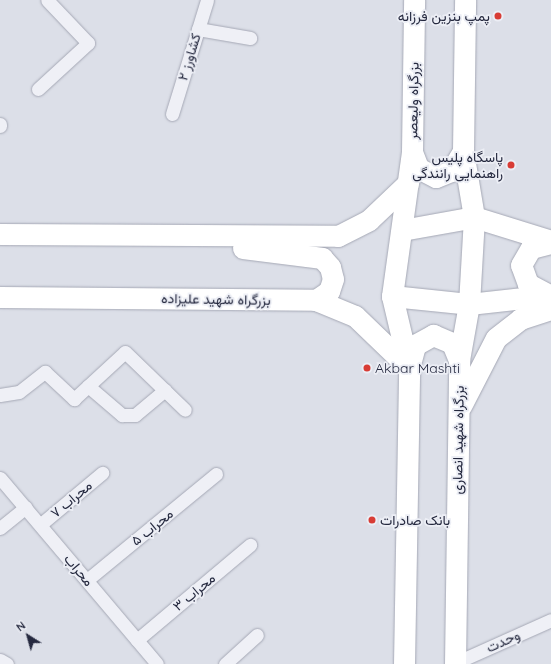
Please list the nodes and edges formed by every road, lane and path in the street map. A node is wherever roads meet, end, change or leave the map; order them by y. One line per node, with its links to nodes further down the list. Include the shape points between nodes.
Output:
1 (47, 0): 7 (street, via 88,43)
2 (207, 0): 5 (street, کشاورز ۲)
3 (414, 0): 10 (highway, بزرگراه ولیعصر)
4 (465, 0): 9 (highway)
5 (198, 28): 6 (street); 8 (street, کشاورز ۲)
6 (250, 38)
7 (38, 89)
8 (172, 114)
9 (462, 151): 10 (highway, via 451,171 436,177 418,168); 12 (highway)
10 (412, 152): 11 (highway, بزرگراه ولیعصر)
11 (408, 183): 13 (highway, بزرگراه ولیعصر); 15 (highway, via 369,220 338,236)
12 (474, 217): 13 (highway); 16 (highway); 21 (highway, بزرگراه شهید انصاری)
13 (402, 230): 17 (highway, بزرگراه ولیعصر)
14 (0, 234): 15 (highway)
15 (201, 236): 20 (highway, via 227,247 322,258 330,267 333,279 329,291)
16 (551, 242): 19 (highway, via 531,248 521,265 528,284)
17 (392, 296): 21 (highway); 23 (highway)
18 (0, 297): 20 (highway, بزرگراه شهید علیزاده)
19 (550, 299): 21 (highway); 28 (highway, via 520,318 496,338)
20 (316, 300): 23 (highway, بزرگراه شهید علیزاده, via 355,316)
21 (469, 304): 22 (highway, بزرگراه شهید انصاری)
22 (459, 360): 23 (highway, via 452,343 433,335 415,345); 28 (highway, بزرگراه شهید انصاری)
23 (408, 368): 45 (highway)
24 (88, 386): 25 (street, via 122,415 135,415); 25 (street, via 125,352); 26 (street, via 74,399 45,372 19,392)
25 (165, 390): 27 (street)
26 (0, 395)
27 (185, 410)
28 (459, 412): 41 (highway, بزرگراه شهید انصاری)
29 (102, 473): 33 (street, محراب ۷)
30 (216, 474): 36 (street, محراب ۵)
31 (0, 478): 32 (street, محراب)
32 (26, 507): 33 (street, محراب); 34 (street)
33 (41, 524): 36 (street, محراب)
34 (0, 528)
35 (250, 545): 39 (street, محراب ۳)
36 (87, 580): 39 (street, محراب)
37 (551, 620): 41 (street, وحدت)
38 (257, 635): 44 (street)
39 (137, 640): 43 (street, محراب)
40 (0, 660): 42 (street)
41 (455, 663)
42 (7, 664)
43 (157, 664)
44 (225, 664)
45 (404, 664)

